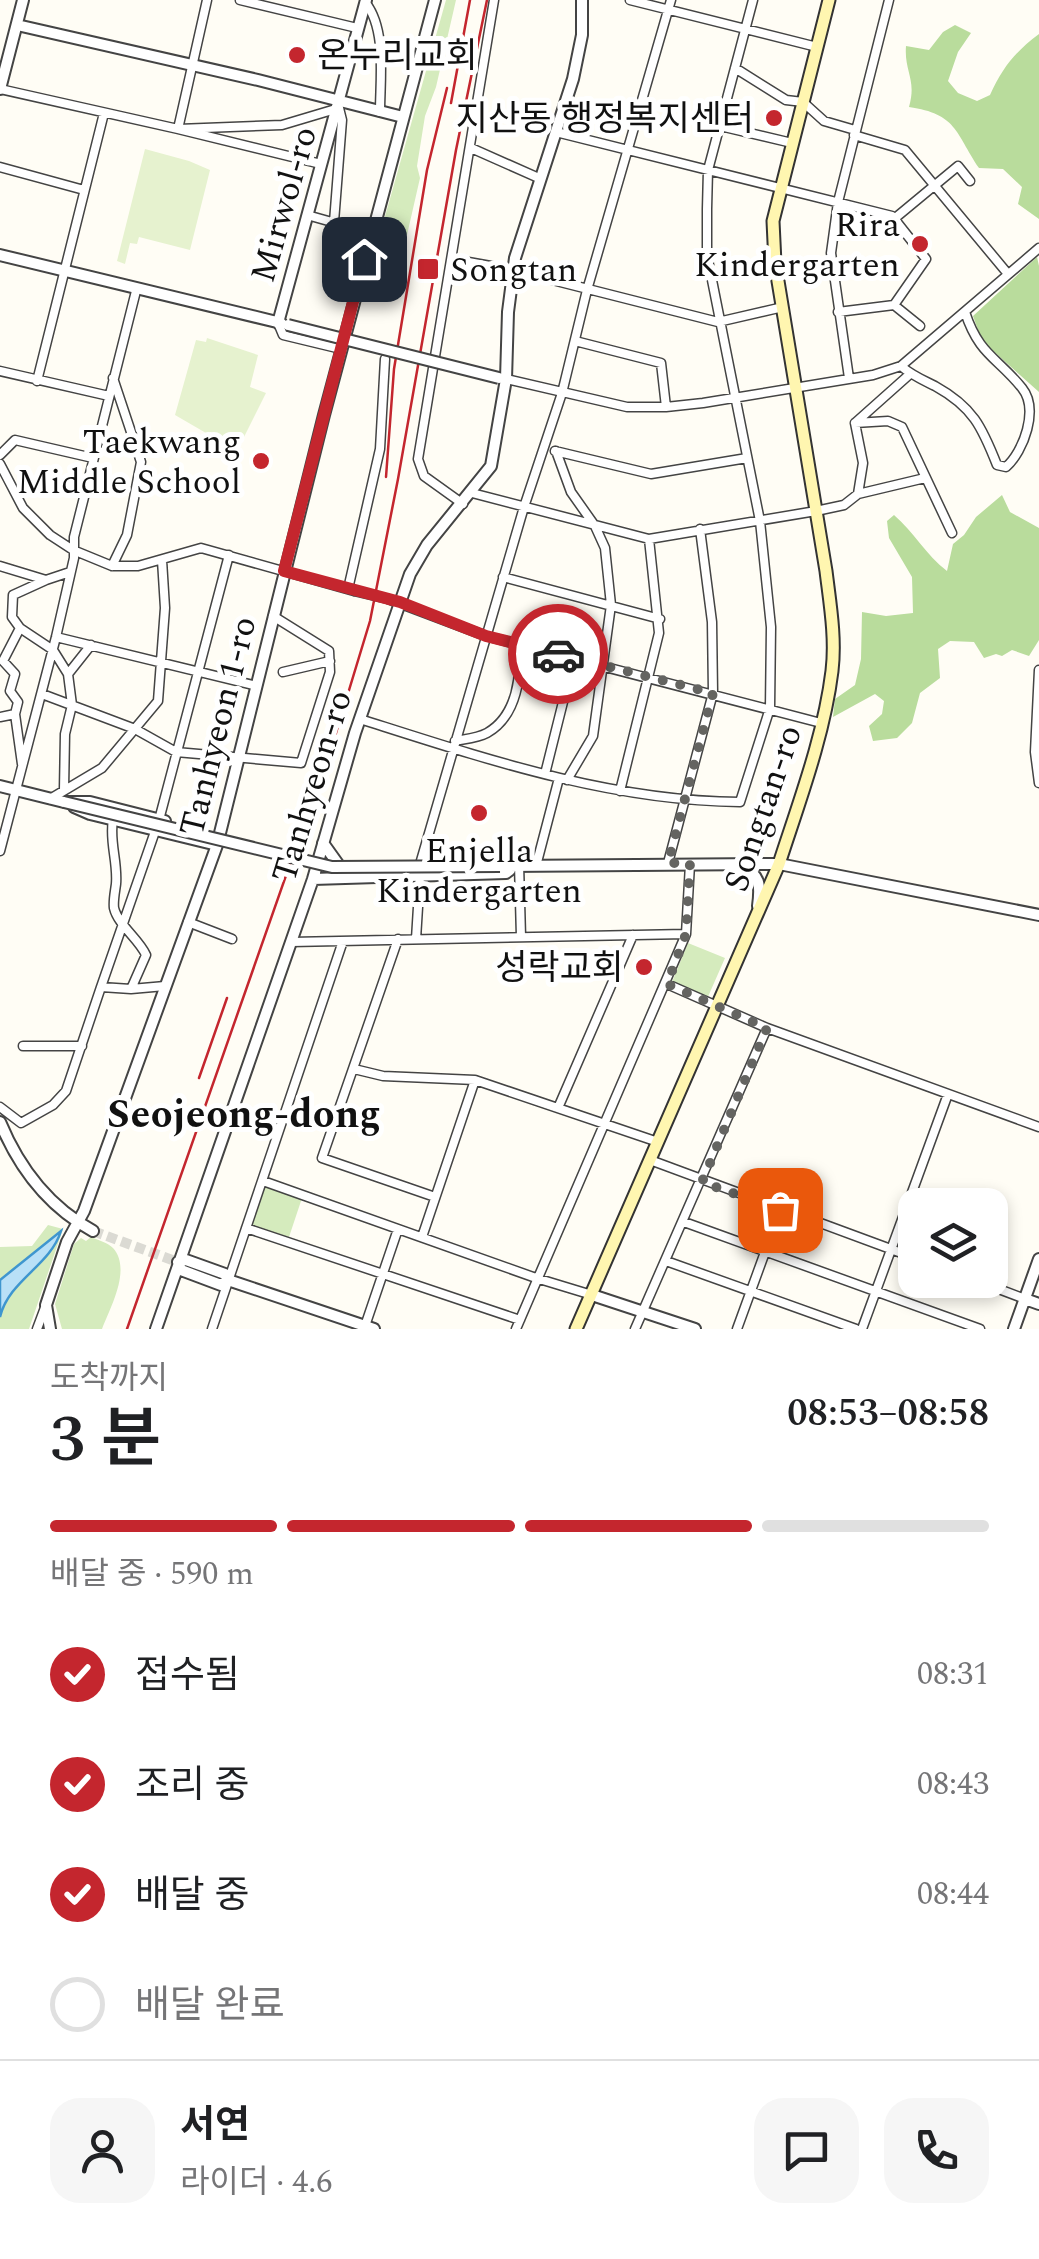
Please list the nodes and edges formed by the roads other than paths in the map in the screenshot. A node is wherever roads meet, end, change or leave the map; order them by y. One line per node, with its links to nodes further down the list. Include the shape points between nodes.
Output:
1 (23, 0): 13 (street)
2 (207, 0): 17 (street)
3 (240, 0): 14 (street)
4 (435, 0): 24 (street, Tanhyeon 1-ro)
5 (494, 0): 30 (street)
6 (582, 0): 27 (street, Tanhyeon-ro, via 582,35)
7 (630, 0): 12 (street)
8 (753, 0): 15 (street)
9 (829, 0): 16 (main road, Songtan-ro)
10 (889, 0): 28 (street)
11 (365, 1): 14 (street, Mirwol-ro); 22 (street, Mirwol-ro, via 379,44)
12 (669, 5): 15 (street); 31 (street)
13 (16, 25): 17 (street); 19 (street)
14 (357, 28): 21 (street, Mirwol-ro)
15 (745, 29): 16 (street); 18 (street)
16 (817, 47): 20 (main road, Songtan-ro)
17 (192, 64): 21 (street); 26 (street)
18 (735, 68): 20 (street, via 786,100); 25 (street)
19 (0, 89): 23 (street)
20 (803, 102): 28 (street, via 824,121); 29 (main road, Songtan-ro)
21 (338, 104): 22 (street, Mirwol-ro); 26 (street, via 282,125); 32 (street, Mirwol-ro); 43 (street)
22 (380, 112): 24 (street, Mirwol-ro)
23 (104, 113): 26 (street); 39 (street)
24 (402, 117): 44 (street, Tanhyeon 1-ro)
25 (720, 126): 29 (street); 34 (street)
26 (178, 130): 32 (street)
27 (556, 132): 31 (street); 35 (street, Tanhyeon-ro)
28 (854, 133): 37 (street, via 905,150); 40 (street)
29 (792, 144): 38 (main road, Songtan-ro)
30 (470, 148): 35 (street); 47 (street)
31 (628, 151): 34 (street); 52 (street)
32 (321, 164): 41 (street, Mirwol-ro)
33 (0, 168): 39 (street)
34 (708, 170): 38 (street); 58 (street, via 707,255)
35 (541, 180): 48 (street, Tanhyeon-ro)
36 (970, 180): 37 (street, via 958,166)
37 (938, 185): 42 (street); 50 (street)
38 (780, 188): 40 (street); 55 (main road, Songtan-ro, via 773,221)
39 (84, 190): 49 (street)
40 (838, 202): 42 (street); 56 (street, via 832,253)
41 (307, 214): 43 (street); 59 (street, Mirwol-ro)
42 (893, 217): 54 (street, via 926,259)
43 (334, 222): 44 (street); 51 (street)
44 (371, 232): 51 (street, Tanhyeon 1-ro)
45 (1039, 248): 50 (street)
46 (0, 256): 49 (street)
47 (452, 259): 48 (street); 85 (street, via 418,459 424,476)
48 (513, 270): 52 (street); 68 (street, Tanhyeon-ro)
49 (64, 271): 53 (street); 70 (street)
50 (1008, 274): 57 (street)
51 (358, 286): 62 (street, Tanhyeon 1-ro)
52 (588, 290): 58 (street); 61 (street)
53 (136, 291): 59 (street); 67 (street)
54 (894, 305): 56 (street); 60 (street)
55 (784, 307): 58 (street); 71 (main road, Songtan-ro)
56 (838, 312): 69 (street)
57 (965, 312): 64 (street); 66 (street, via 979,345 1028,399 1018,456 997,466 983,428 956,398)
58 (718, 322): 74 (street)
59 (283, 324): 62 (street, via 283,335); 68 (street, bridge)
60 (920, 326)
61 (575, 340): 72 (street); 75 (street, via 661,363)
62 (341, 349): 98 (street, Tanhyeon 1-ro)
63 (385, 359): 102 (street, via 380,448)
64 (901, 366): 66 (street); 69 (street)
65 (0, 371): 70 (street)
66 (910, 374): 76 (street)
67 (113, 378): 73 (street); 97 (street, via 141,462 127,536)
68 (502, 378): 72 (street); 83 (street, Tanhyeon-ro, via 496,448)
69 (849, 378): 71 (street)
70 (37, 380): 73 (street)
71 (794, 387): 74 (street); 87 (main road, Songtan-ro)
72 (562, 393): 75 (street, via 627,407); 77 (street)
73 (109, 396): 79 (street)
74 (736, 397): 75 (street); 80 (street)
75 (666, 407)
76 (855, 423): 82 (street, via 888,420 902,427); 84 (street, via 863,463)
77 (551, 450): 80 (street, via 652,474); 86 (street); 89 (street)
78 (0, 455): 79 (street, via 16,440)
79 (93, 458): 93 (street)
80 (747, 458): 88 (street)
81 (0, 464): 93 (street, via 23,508)
82 (925, 478): 84 (street); 91 (street)
83 (472, 492): 85 (street, Tanhyeon-ro); 86 (street)
84 (858, 494): 87 (street)
85 (463, 504): 103 (street, Tanhyeon-ro, via 427,545)
86 (524, 507): 89 (street); 100 (street)
87 (816, 511): 88 (street); 130 (main road, Songtan-ro, via 832,622 832,670)
88 (760, 521): 90 (street); 126 (street, via 772,628)
89 (595, 526): 92 (street); 104 (street, via 608,558)
90 (700, 530): 92 (street); 123 (street)
91 (952, 532)
92 (649, 538): 106 (street)
93 (73, 550): 97 (street); 99 (street)
94 (229, 556): 95 (street, via 201,548); 98 (street); 118 (street)
95 (162, 560): 97 (street); 114 (street)
96 (0, 566): 101 (street)
97 (112, 566)
98 (284, 571): 102 (street); 105 (street, Tanhyeon 1-ro)
99 (70, 572): 101 (street); 109 (street)
100 (504, 577): 104 (street); 108 (street)
101 (46, 580): 107 (street, via 13,594 12,617)
102 (351, 590): 103 (street, bridge)
103 (394, 600): 108 (street); 129 (street, Tanhyeon-ro)
104 (612, 606): 106 (street); 116 (street)
105 (273, 616): 115 (street, via 329,652); 122 (street, Tanhyeon 1-ro)
106 (660, 619): 121 (street)
107 (20, 628): 112 (street); 127 (street, via 3,661 14,674)
108 (486, 636): 110 (street); 132 (street)
109 (56, 637): 111 (street); 112 (street)
110 (517, 644): 113 (street); 132 (street, via 522,666 516,696 490,732)
111 (91, 645): 114 (street); 120 (street)
112 (53, 650): 120 (street); 124 (street)
113 (574, 658): 116 (street); 136 (street)
114 (162, 662): 118 (street); 131 (street, via 158,700)
115 (330, 662): 119 (street); 134 (street, via 301,764)
116 (603, 665): 121 (street); 137 (street, via 593,736)
117 (1039, 670): 138 (street)
118 (198, 672): 122 (street); 133 (street)
119 (283, 672)
120 (68, 674): 125 (street)
121 (647, 676): 123 (street); 141 (street)
122 (257, 686): 134 (street, Tanhyeon 1-ro)
123 (713, 693): 126 (street); 143 (street)
124 (42, 694): 125 (street); 135 (street)
125 (72, 704): 131 (street); 142 (street)
126 (770, 708): 130 (street); 143 (street, via 740,802)
127 (15, 714): 128 (street); 135 (street)
128 (0, 717)
129 (360, 719): 132 (street); 149 (street, Tanhyeon-ro)
130 (821, 724): 157 (main road, Songtan-ro)
131 (135, 729): 133 (street); 142 (street, via 102,768)
132 (454, 744): 136 (street); 159 (street)
133 (176, 752): 134 (street); 147 (street)
134 (240, 757): 148 (street, Tanhyeon 1-ro)
135 (22, 767): 140 (street)
136 (546, 774): 137 (street)
137 (563, 779): 141 (street); 158 (street)
138 (1039, 784)
139 (0, 786): 140 (street)
140 (16, 790): 142 (street); 144 (street)
141 (620, 791): 143 (street)
142 (64, 796): 146 (street); 147 (street); 155 (street, bridge, via 332,867)
143 (686, 802): 152 (street)
144 (11, 809): 145 (street); 150 (street)
145 (0, 814)
146 (113, 820): 147 (street); 163 (street, via 114,905)
147 (157, 825): 148 (street); 163 (street)
148 (218, 840): 164 (street, Tanhyeon 1-ro)
149 (323, 843): 151 (street, Tanhyeon-ro); 154 (street)
150 (0, 851)
151 (318, 859): 154 (street); 160 (street, Tanhyeon-ro)
152 (668, 863): 153 (street); 158 (street)
153 (690, 863): 156 (street); 165 (street)
154 (338, 864): 159 (street)
155 (519, 864): 158 (street); 159 (street, via 506,873); 167 (street)
156 (740, 864): 157 (street); 161 (street, via 761,884)
157 (779, 864): 161 (main road, Songtan-ro); 162 (street)
158 (536, 866)
159 (420, 870): 160 (street); 169 (street)
160 (313, 878): 172 (street, Tanhyeon-ro)
161 (758, 906): 177 (main road, Songtan-ro)
162 (1039, 915)
163 (123, 922): 175 (street); 176 (street, via 146,955)
164 (188, 922): 168 (street); 174 (street, Tanhyeon 1-ro)
165 (686, 934): 166 (street); 173 (street)
166 (633, 935): 167 (street); 185 (street)
167 (520, 937): 169 (street)
168 (232, 938)
169 (416, 939): 171 (street)
170 (343, 940): 171 (street); 172 (street); 191 (street)
171 (398, 940): 181 (street)
172 (288, 942): 206 (street, Tanhyeon-ro)
173 (667, 984): 177 (street); 187 (street)
174 (165, 986): 176 (street); 195 (street, Tanhyeon 1-ro)
175 (100, 987): 176 (street); 180 (street)
176 (131, 988)
177 (716, 1006): 178 (street); 189 (main road, Songtan-ro)
178 (767, 1028): 183 (street); 192 (street)
179 (23, 1046): 180 (street)
180 (82, 1046): 184 (street, via 66,1092 53,1105 20,1123)
181 (354, 1070): 182 (street); 193 (street, via 322,1158)
182 (475, 1080): 185 (street); 193 (street)
183 (948, 1094): 188 (street); 201 (street)
184 (0, 1107)
185 (558, 1108): 187 (street)
186 (0, 1122): 195 (street, via 26,1172)
187 (604, 1124): 189 (street); 208 (street)
188 (1039, 1127)
189 (658, 1142): 190 (main road, Songtan-ro)
190 (650, 1160): 192 (street); 213 (main road, Songtan-ro)
191 (262, 1181): 197 (street); 198 (street)
192 (702, 1182): 194 (street); 196 (street)
193 (435, 1197): 200 (street)
194 (780, 1210): 201 (street); 202 (street)
195 (77, 1222): 199 (street); 216 (street, Tanhyeon 1-ro)
196 (684, 1222): 202 (street); 205 (street)
197 (246, 1228): 207 (street); 209 (street)
198 (398, 1229): 200 (street); 207 (street)
199 (93, 1231)
200 (422, 1237): 208 (street)
201 (891, 1250): 203 (street); 211 (street)
202 (766, 1251): 210 (street); 211 (street)
203 (898, 1252)
204 (1039, 1259): 214 (street)
205 (666, 1261): 210 (street); 217 (street)
206 (178, 1262): 209 (street); 222 (street, Tanhyeon-ro)
207 (383, 1273): 218 (street); 219 (street)
208 (536, 1278): 213 (street); 218 (street)
209 (228, 1280): 219 (street); 223 (street)
210 (750, 1291): 227 (street); 228 (street)
211 (876, 1292): 228 (street); 229 (street)
212 (1008, 1292): 214 (street)
213 (592, 1295): 217 (street); 224 (main road, Songtan-ro)
214 (1025, 1298): 215 (street); 230 (street)
215 (1039, 1304)
216 (46, 1305): 220 (street); 221 (street)
217 (642, 1310): 225 (street); 226 (street)
218 (518, 1324)
219 (368, 1328)
220 (37, 1329)
221 (50, 1329)
222 (156, 1329)
223 (212, 1329)
224 (576, 1329)
225 (635, 1329)
226 (695, 1329)
227 (737, 1329)
228 (859, 1329)
229 (980, 1329)
230 (1014, 1329)

